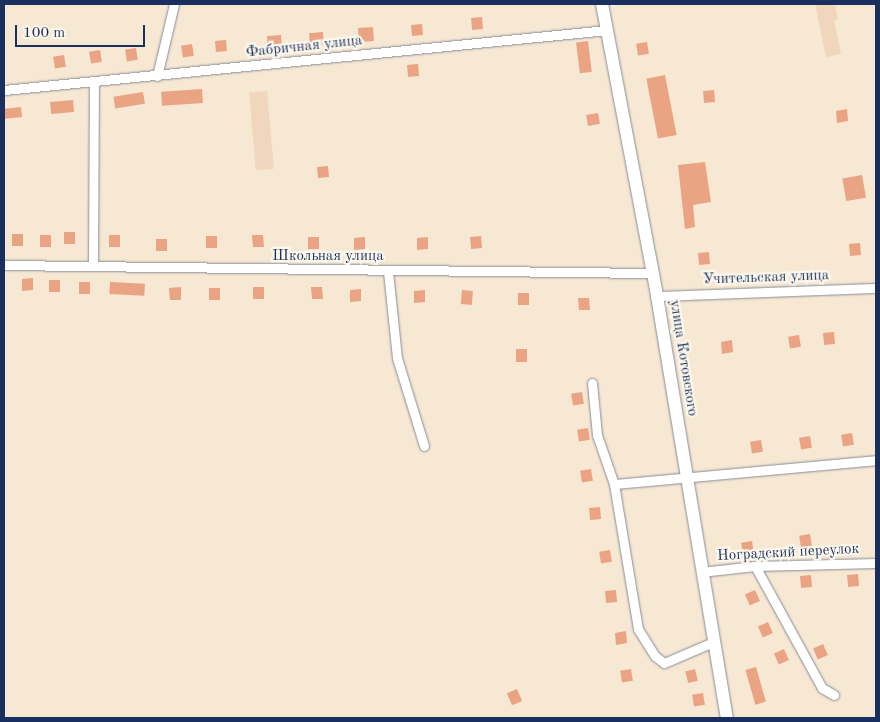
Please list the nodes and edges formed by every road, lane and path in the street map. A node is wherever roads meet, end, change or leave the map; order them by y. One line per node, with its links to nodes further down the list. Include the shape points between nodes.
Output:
1 (174, 4): 4 (street)
2 (602, 4): 3 (main road, улица Котовского)
3 (607, 30): 4 (street, Фабричная улица); 10 (main road, улица Котовского)
4 (157, 76): 5 (street, Фабричная улица)
5 (94, 83): 6 (street, Фабричная улица); 8 (street)
6 (4, 90)
7 (4, 265): 8 (street, Школьная улица)
8 (93, 265): 9 (street, Школьная улица)
9 (388, 271): 10 (street, Школьная улица); 14 (street, via 397,358)
10 (652, 272): 12 (main road, улица Котовского)
11 (876, 288): 12 (street, Учительская улица)
12 (656, 296): 16 (main road, улица Котовского)
13 (592, 383): 17 (street, via 597,435)
14 (424, 446)
15 (876, 460): 16 (street)
16 (687, 477): 17 (street); 20 (main road, улица Котовского)
17 (614, 484): 21 (street, via 638,629 655,656 664,663)
18 (876, 563): 19 (street, Ноградский переулок)
19 (755, 566): 20 (street, Ноградский переулок); 22 (street, via 822,688)
20 (701, 572): 21 (main road, улица Котовского)
21 (714, 642): 23 (main road, улица Котовского)
22 (834, 695)
23 (727, 718)

